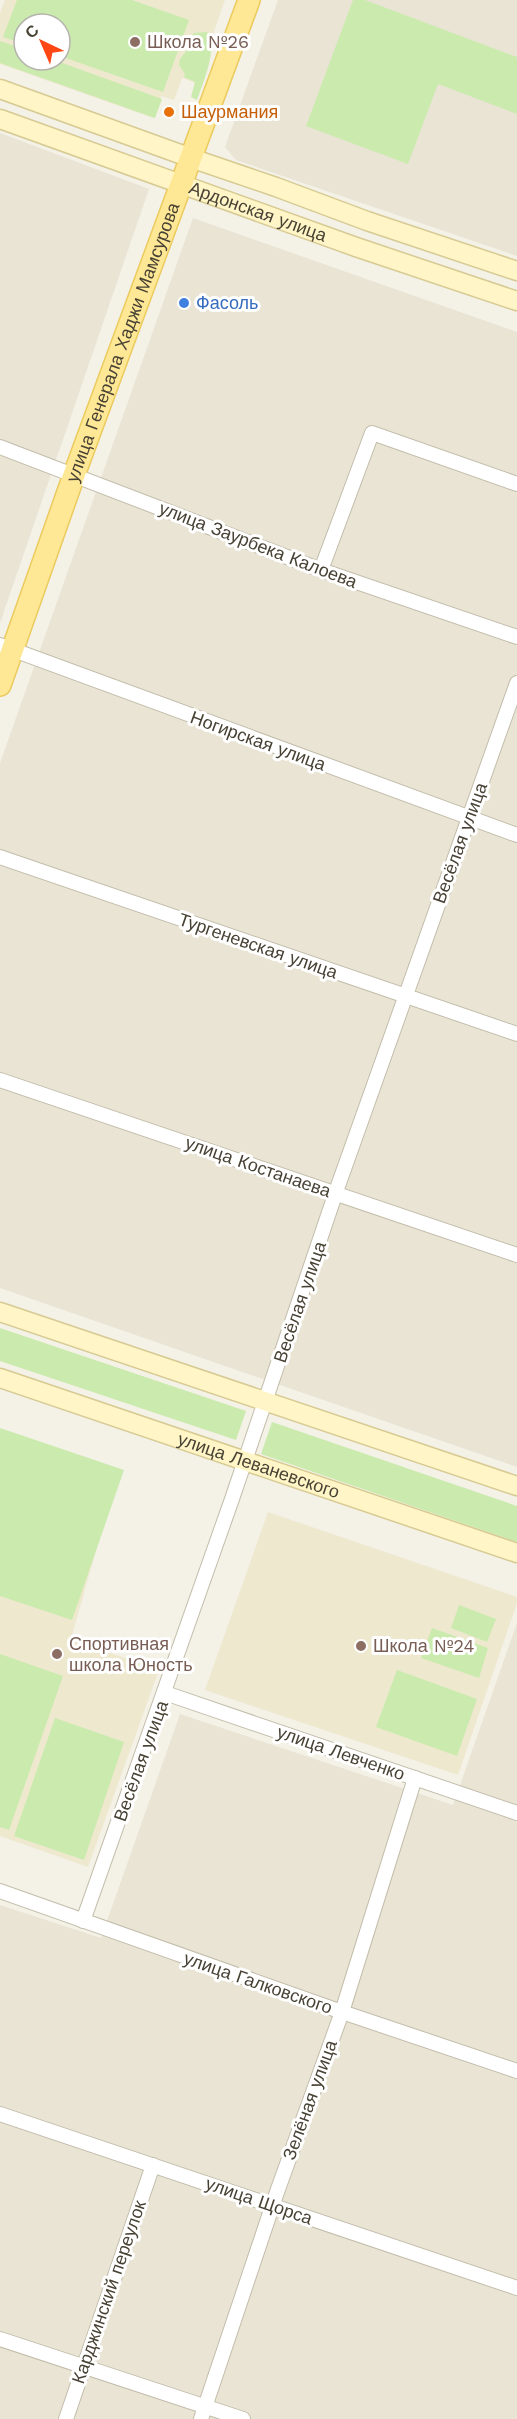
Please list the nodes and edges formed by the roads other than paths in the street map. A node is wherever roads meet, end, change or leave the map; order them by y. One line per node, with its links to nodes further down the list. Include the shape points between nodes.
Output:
1 (249, 0): 4 (main road, улица Генерала Хаджи Мамсурова)
2 (0, 89): 4 (street, Ардонская улица)
3 (0, 119): 5 (street, Ардонская улица)
4 (191, 158): 5 (main road, улица Генерала Хаджи Мамсурова); 6 (street, Ардонская улица)
5 (182, 184): 7 (street, Ардонская улица); 9 (main road, улица Генерала Хаджи Мамсурова)
6 (517, 271)
7 (517, 301)
8 (0, 447): 9 (street, улица Заурбека Калоева)
9 (74, 475): 11 (street, улица Заурбека Калоева); 13 (main road, улица Генерала Хаджи Мамсурова)
10 (517, 484): 11 (street, via 372,433)
11 (321, 570): 12 (street, улица Заурбека Калоева)
12 (517, 638)
13 (6, 648): 15 (main road, улица Генерала Хаджи Мамсурова); 16 (street, Ногирская улица)
14 (517, 683): 16 (street, Весёлая улица)
15 (0, 685)
16 (470, 819): 17 (street, Ногирская улица); 19 (street, Весёлая улица)
17 (517, 835)
18 (0, 857): 19 (street, Тургеневская улица)
19 (406, 996): 20 (street, Тургеневская улица); 22 (street, Весёлая улица)
20 (517, 1034)
21 (0, 1080): 22 (street, улица Костанаева)
22 (336, 1194): 23 (street, улица Костанаева); 26 (street, Весёлая улица)
23 (517, 1255)
24 (0, 1312): 26 (street)
25 (0, 1378): 27 (street, улица Леваневского)
26 (266, 1402): 27 (street, Весёлая улица); 28 (street)
27 (245, 1462): 29 (street, улица Леваневского); 30 (street, Весёлая улица)
28 (517, 1486)
29 (517, 1553)
30 (165, 1693): 31 (street, улица Левченко); 34 (street, Весёлая улица)
31 (415, 1778): 32 (street, улица Левченко); 35 (street, Зелёная улица)
32 (517, 1813)
33 (0, 1891): 34 (street, улица Галковского)
34 (83, 1921): 35 (street, улица Галковского)
35 (342, 2012): 36 (street, улица Галковского); 39 (street, Зелёная улица)
36 (517, 2071)
37 (0, 2114): 38 (street, улица Щорса)
38 (153, 2165): 39 (street, улица Щорса); 42 (street, Карджинский переулок)
39 (273, 2205): 40 (street, улица Щорса); 43 (street, Зелёная улица)
40 (517, 2288)
41 (0, 2338): 42 (street)
42 (83, 2366): 43 (street); 44 (street, Карджинский переулок)
43 (202, 2413): 45 (street)
44 (66, 2419)
45 (243, 2419)

